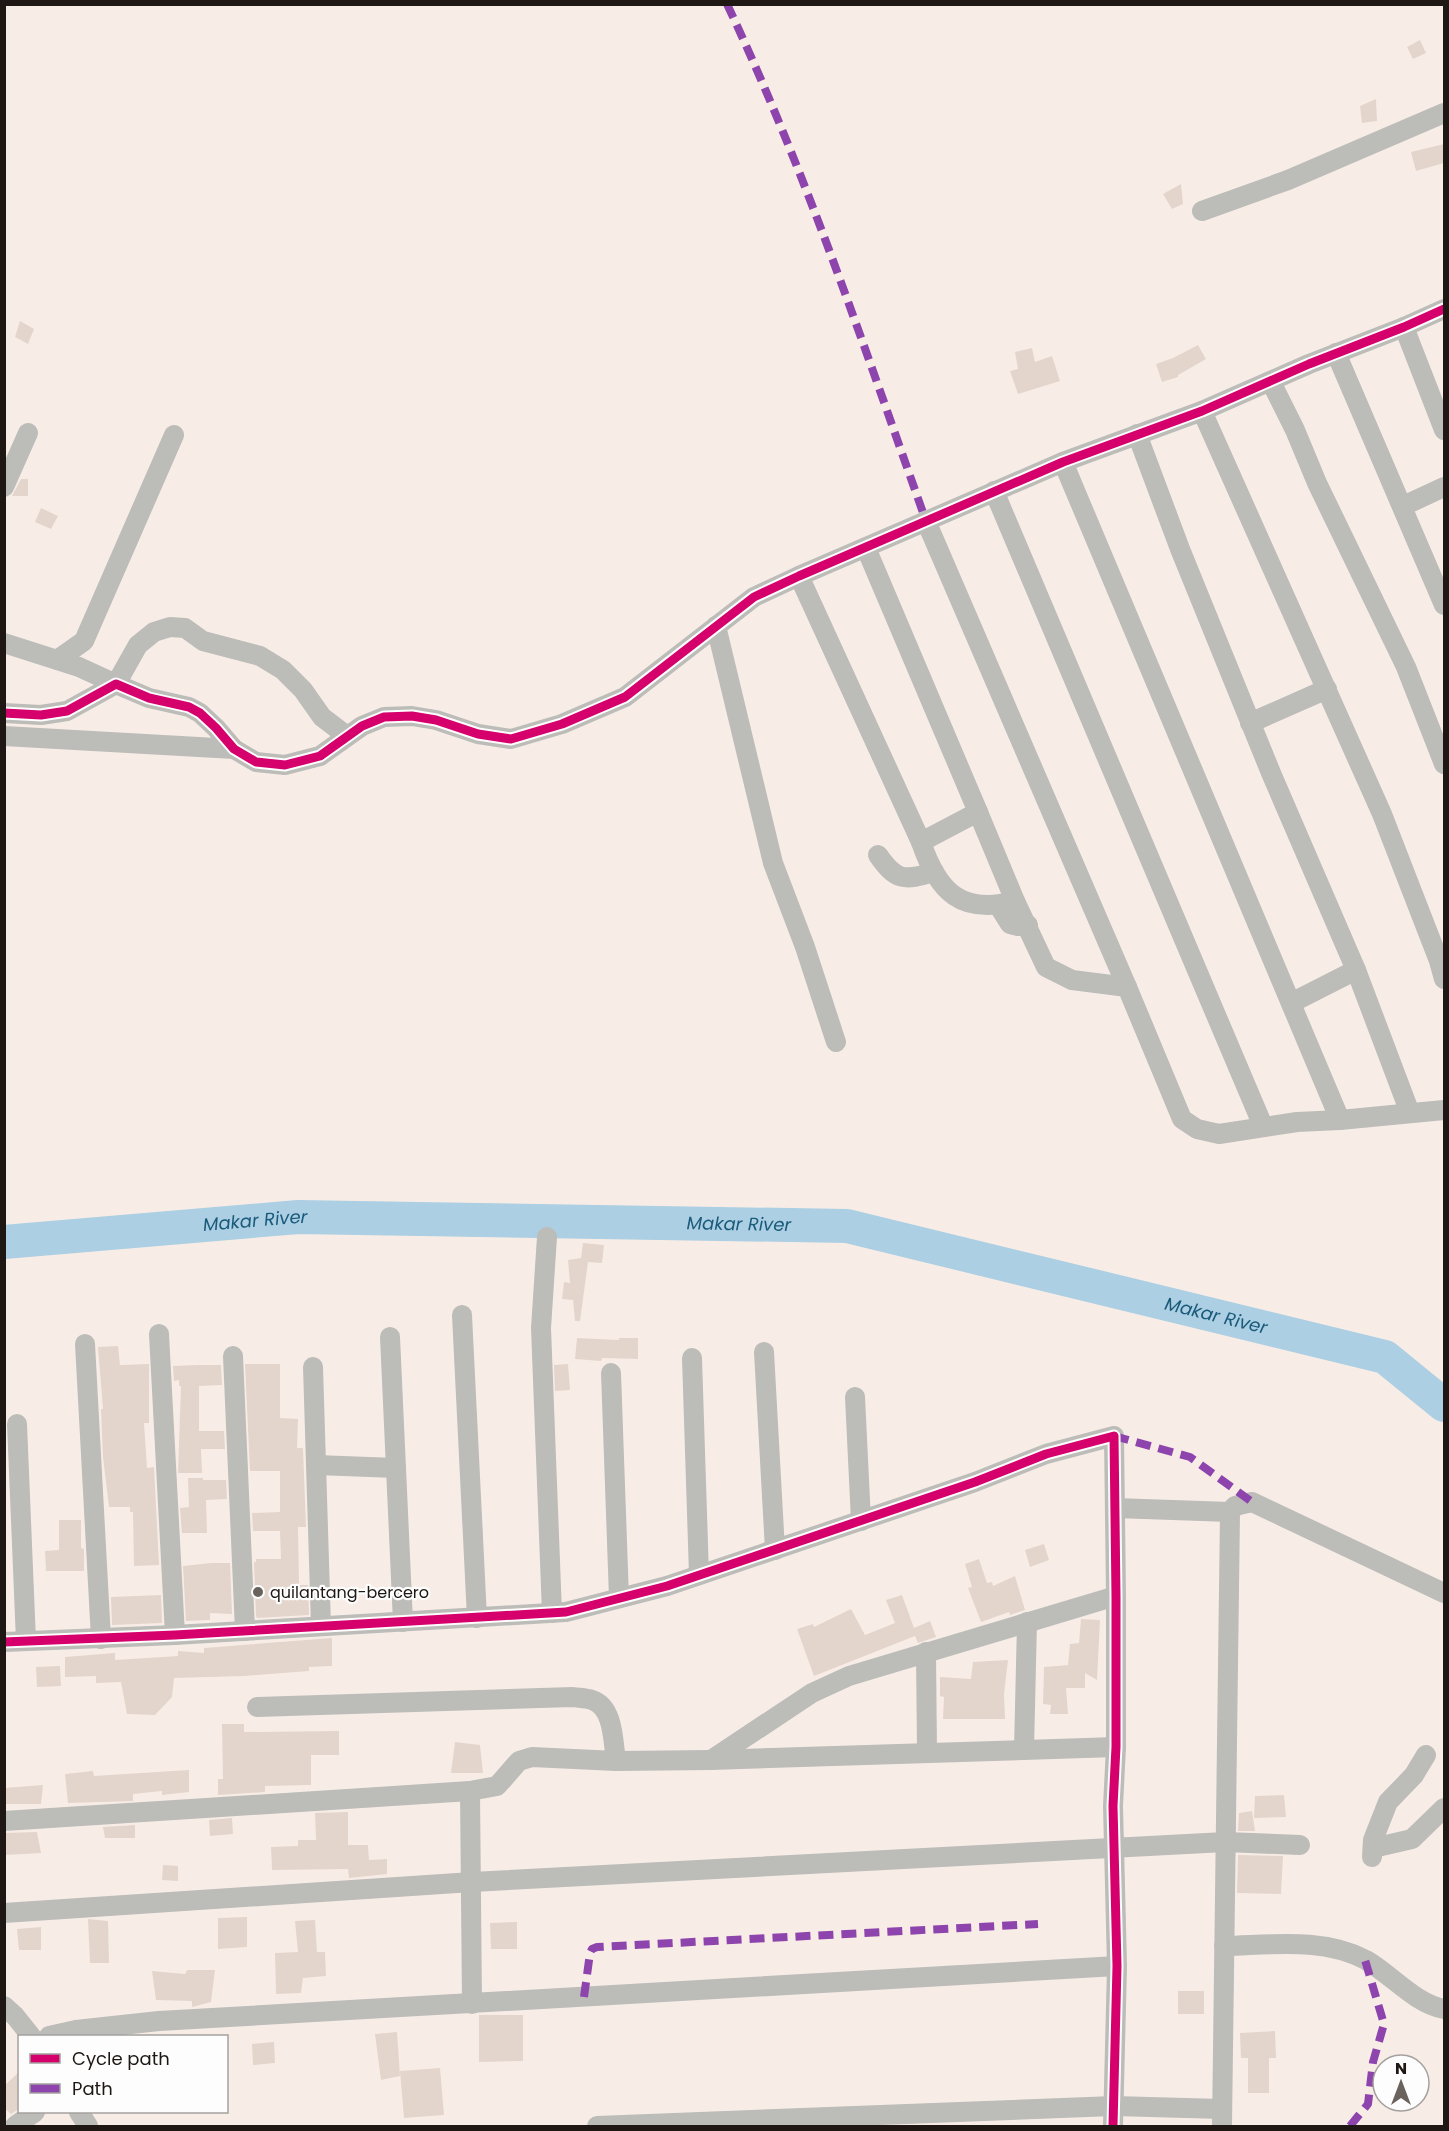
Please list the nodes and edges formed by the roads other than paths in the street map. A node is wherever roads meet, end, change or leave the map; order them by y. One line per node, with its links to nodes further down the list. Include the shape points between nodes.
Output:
1 (1444, 113): 2 (street, via 1288,180)
2 (1202, 211)
3 (1444, 309): 4 (street)
4 (1404, 327): 5 (street); 8 (street)
5 (1336, 353): 6 (street); 16 (street)
6 (1271, 382): 7 (street); 31 (street, via 1406,667)
7 (1202, 411): 10 (street); 25 (street)
8 (1444, 430)
9 (28, 433): 13 (street)
10 (1137, 434): 12 (street); 27 (street)
11 (174, 435): 23 (street, via 84,642)
12 (1063, 462): 15 (street); 40 (street)
13 (4, 487)
14 (1444, 488): 16 (street)
15 (994, 490): 17 (street); 45 (street)
16 (1403, 506): 20 (street)
17 (926, 521): 18 (street); 39 (street)
18 (866, 548): 19 (street); 32 (street)
19 (799, 576): 21 (street, via 754,597); 33 (street)
20 (1444, 605)
21 (716, 626): 29 (street, via 625,697 562,724 511,739 478,734 436,720 384,717); 41 (street, via 773,863)
22 (4, 643): 23 (street)
23 (57, 660): 24 (street)
24 (116, 684): 26 (street, via 67,711 41,715); 29 (street, via 138,645 154,632 185,628 203,641 260,656 283,669 322,717); 30 (street, via 149,698 189,707)
25 (1327, 689): 27 (street); 38 (street, via 1382,814)
26 (4, 713)
27 (1250, 723): 37 (street)
28 (4, 736): 30 (street)
29 (347, 736): 30 (street, via 320,756 285,765 256,762)
30 (234, 748)
31 (1444, 764)
32 (978, 812): 33 (street); 36 (street)
33 (921, 842): 35 (street)
34 (878, 855): 35 (street, via 899,876 917,877)
35 (934, 872): 36 (street, via 945,890 963,900 984,905)
36 (1007, 903): 39 (street, via 1028,925 1046,967 1072,980)
37 (1356, 970): 40 (street); 43 (street)
38 (1444, 978)
39 (1127, 987): 45 (street, via 1182,1119 1197,1129 1219,1134)
40 (1291, 1003): 44 (street)
41 (836, 1042)
42 (1444, 1110): 43 (street)
43 (1410, 1113): 44 (street)
44 (1340, 1120): 45 (street)
45 (1263, 1126)
46 (547, 1237): 68 (street, via 541,1328)
47 (462, 1315): 69 (street)
48 (159, 1334): 74 (street)
49 (390, 1336): 59 (street)
50 (85, 1344): 75 (street)
51 (764, 1352): 63 (street)
52 (233, 1356): 73 (street)
53 (692, 1358): 64 (street)
54 (312, 1367): 58 (street)
55 (611, 1373): 67 (street)
56 (855, 1397): 62 (street)
57 (16, 1424): 76 (street)
58 (316, 1465): 59 (street); 72 (street)
59 (396, 1468): 70 (street)
60 (1115, 1508): 61 (street); 62 (street, via 1114,1436 1046,1454); 66 (street)
61 (1230, 1512): 65 (street, via 1235,1506 1252,1502); 89 (street)
62 (861, 1521): 63 (street)
63 (775, 1550): 64 (street)
64 (699, 1575): 67 (street)
65 (1444, 1593)
66 (1116, 1596): 71 (street); 80 (street)
67 (620, 1598): 68 (street)
68 (552, 1613): 69 (street)
69 (477, 1618): 70 (street)
70 (403, 1622): 72 (street)
71 (1027, 1622): 78 (street); 81 (street)
72 (321, 1626): 73 (street)
73 (245, 1631): 74 (street)
74 (175, 1635): 75 (street)
75 (101, 1639): 76 (street)
76 (26, 1641): 77 (street)
77 (4, 1642)
78 (926, 1652): 82 (street); 84 (street, via 849,1676 812,1693)
79 (257, 1707): 85 (street, via 573,1697 594,1700 605,1708 608,1716)
80 (1116, 1746): 81 (street); 91 (street)
81 (1024, 1750): 82 (street)
82 (927, 1753): 84 (street)
83 (1426, 1755): 87 (street, via 1414,1775 1388,1802 1372,1852 1412,1839)
84 (711, 1760): 85 (street)
85 (616, 1761): 86 (street, via 532,1757 519,1761 497,1786)
86 (470, 1791): 88 (street); 92 (street)
87 (1444, 1808)
88 (4, 1821)
89 (1225, 1842): 90 (street); 91 (street); 94 (street)
90 (1300, 1845)
91 (1114, 1849): 92 (street); 95 (street)
92 (472, 1882): 93 (street); 96 (street)
93 (4, 1913)
94 (1224, 1946): 97 (street, via 1309,1944 1341,1950 1365,1960 1414,1995); 104 (street)
95 (1117, 1966): 96 (street); 101 (street)
96 (472, 2004): 100 (street, via 159,2021)
97 (1444, 2009)
98 (8, 2015): 99 (street)
99 (30, 2035)
100 (57, 2035)
101 (1114, 2106): 104 (street); 107 (street); 108 (street)
102 (34, 2113): 105 (street)
103 (80, 2113): 106 (street)
104 (1222, 2118)
105 (15, 2127)
106 (88, 2127)
107 (597, 2127)
108 (1113, 2127)

